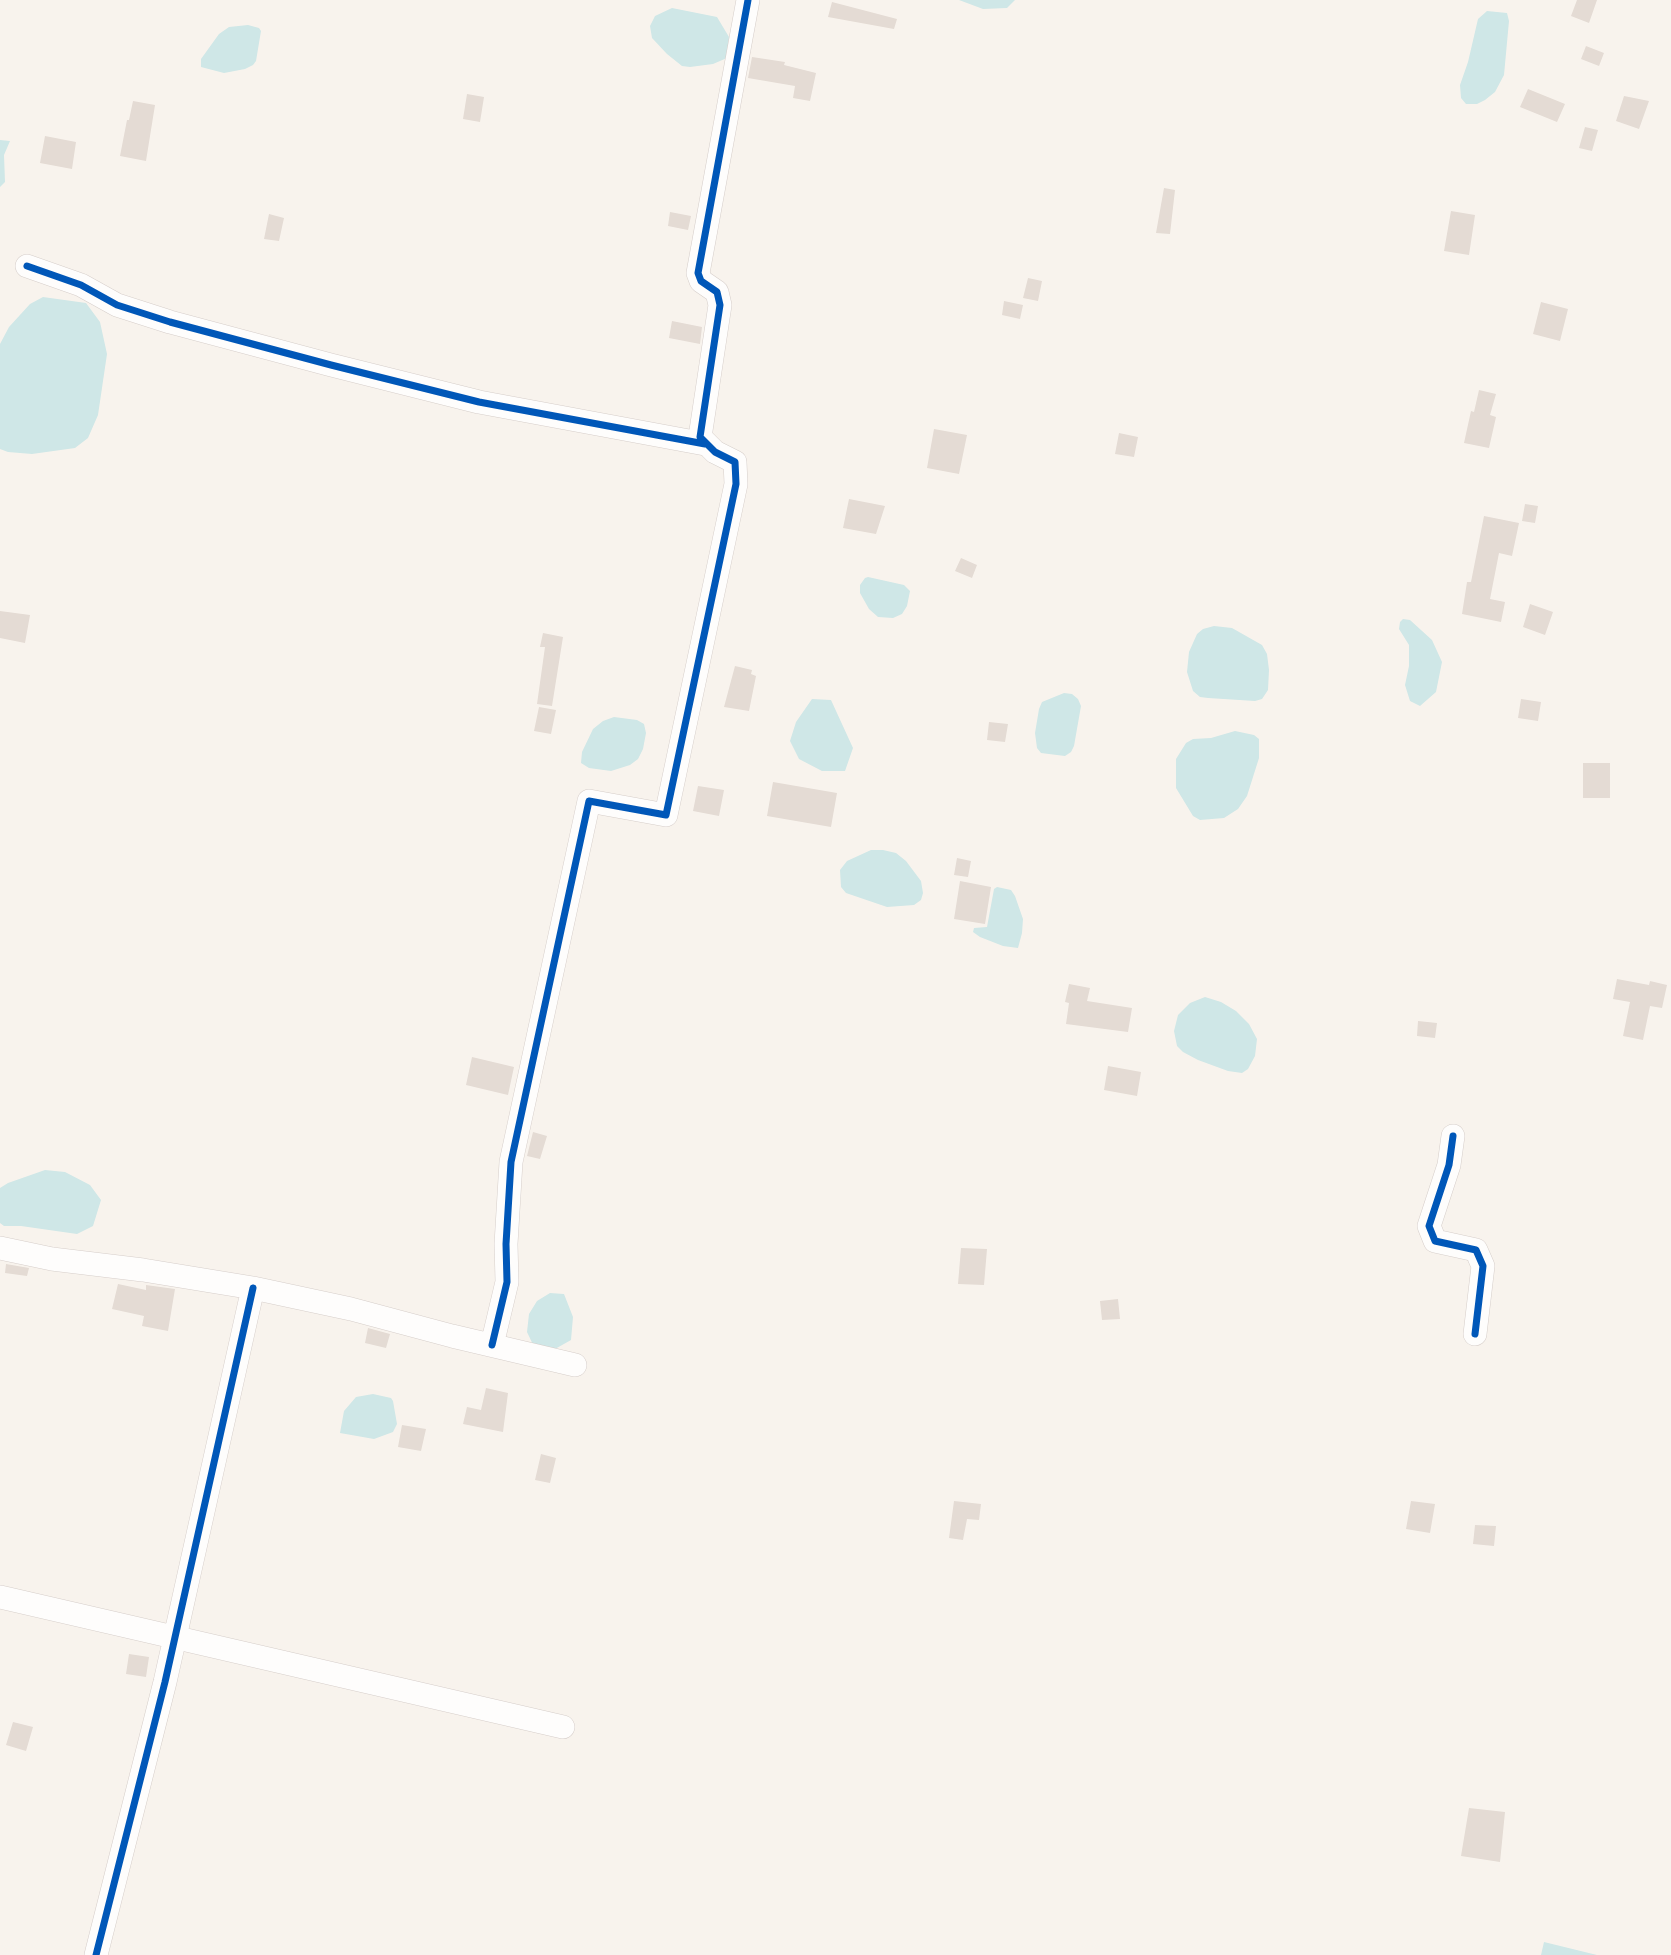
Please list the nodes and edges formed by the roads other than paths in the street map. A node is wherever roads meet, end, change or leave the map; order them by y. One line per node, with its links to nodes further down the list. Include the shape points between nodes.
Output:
1 (748, 0): 3 (street, via 698,273 720,298 700,437)
2 (27, 267): 3 (street, via 170,323 317,362 479,402)
3 (705, 444): 8 (street, via 735,462 736,484 666,815 589,801 511,1163 507,1282)
4 (1453, 1136): 7 (street, via 1449,1165 1429,1226 1435,1241 1476,1250 1483,1266)
5 (0, 1248): 6 (street)
6 (253, 1288): 8 (street); 11 (street)
7 (1475, 1334)
8 (492, 1345): 9 (street)
9 (575, 1364)
10 (0, 1597): 11 (street)
11 (176, 1637): 12 (street); 13 (street)
12 (563, 1727)
13 (96, 1955)

